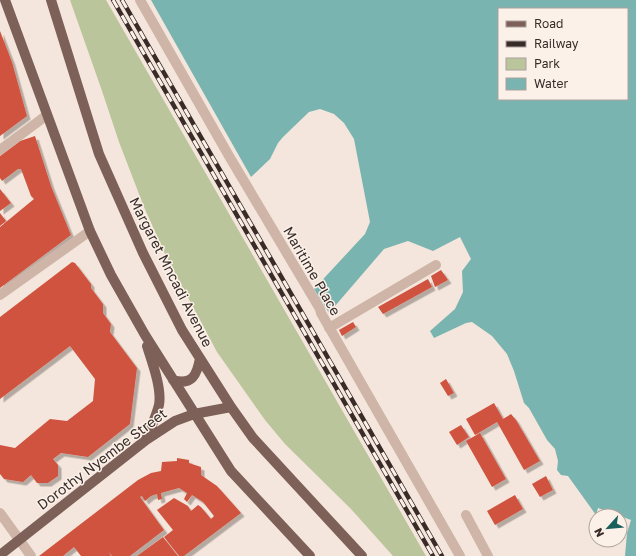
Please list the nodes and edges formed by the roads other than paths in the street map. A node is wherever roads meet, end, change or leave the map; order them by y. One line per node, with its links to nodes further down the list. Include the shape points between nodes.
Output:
1 (5, 0): 4 (main road)
2 (51, 0): 11 (main road, Margaret Mncadi Avenue, via 99,154 143,253 182,330)
3 (140, 0): 9 (street, Maritime Place)
4 (47, 115): 5 (street); 6 (main road)
5 (0, 150)
6 (90, 231): 8 (street); 10 (main road, via 111,275)
7 (436, 265): 9 (street)
8 (0, 295)
9 (329, 328): 23 (street, Maritime Place)
10 (145, 335): 12 (main road); 15 (main road, via 159,397 159,404)
11 (200, 358): 12 (main road, via 195,376 183,382); 13 (main road, Margaret Mncadi Avenue)
12 (173, 380): 14 (main road)
13 (231, 407): 14 (main road, Dorothy Nyembe Street); 22 (main road, Margaret Mncadi Avenue, via 265,452)
14 (194, 414): 15 (main road, Dorothy Nyembe Street, via 175,421); 21 (main road, via 231,472)
15 (146, 440): 18 (main road, Dorothy Nyembe Street)
16 (0, 513): 18 (street)
17 (466, 515): 24 (street)
18 (19, 540): 19 (main road, Dorothy Nyembe Street); 20 (street)
19 (0, 555)
20 (31, 556)
21 (310, 556)
22 (362, 556)
23 (460, 556)
24 (488, 556)

